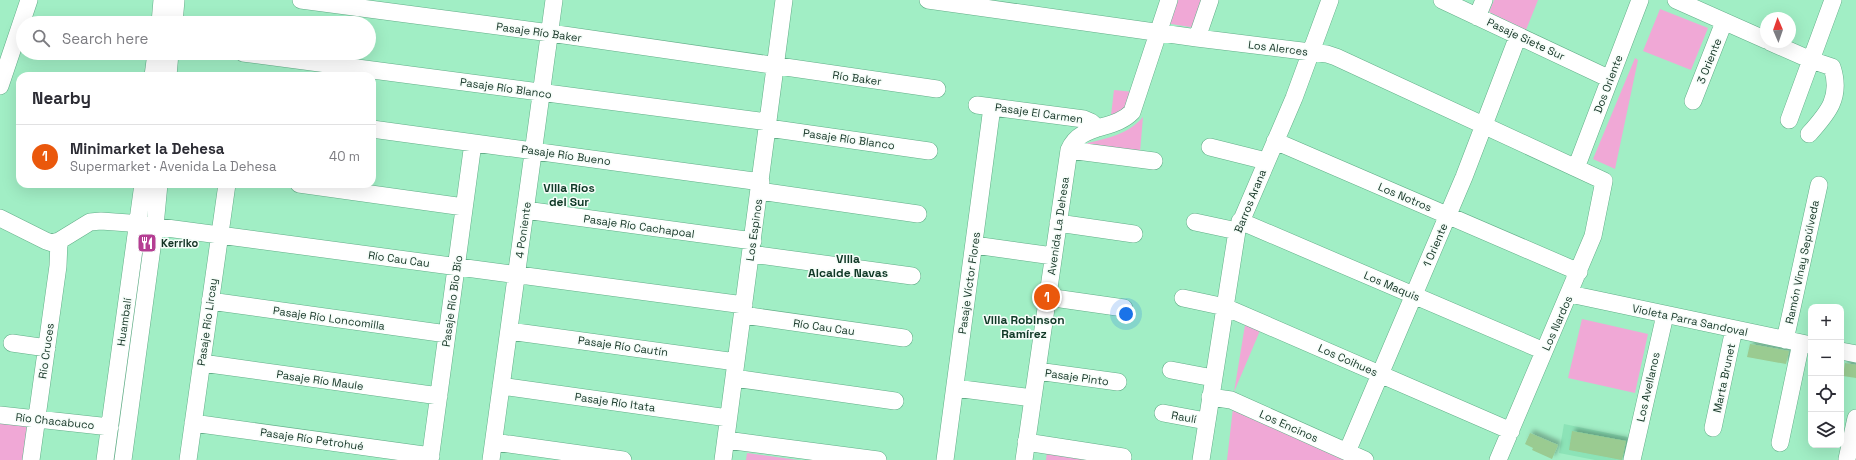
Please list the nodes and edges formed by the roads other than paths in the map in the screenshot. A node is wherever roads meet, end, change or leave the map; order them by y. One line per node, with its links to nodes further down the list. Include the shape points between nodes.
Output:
1 (29, 0): 17 (street)
2 (162, 0): 18 (street)
3 (176, 0): 19 (street)
4 (301, 0): 23 (street, Pasaje Río Baker)
5 (554, 0): 23 (street, 4 Poniente)
6 (784, 0): 34 (street, Los Espinos)
7 (928, 0): 16 (street, Los Alerces)
8 (1169, 0): 22 (street, Avenida La Dehesa)
9 (1210, 0): 26 (street)
10 (1330, 0): 29 (street, Barros Arana)
11 (1442, 0): 20 (street, Pasaje Siete Sur)
12 (1484, 0): 20 (street)
13 (1640, 0): 37 (street, Dos Oriente)
14 (1676, 0): 21 (street)
15 (1833, 0): 33 (street)
16 (957, 2): 22 (street, Los Alerces)
17 (24, 16)
18 (161, 16)
19 (175, 16)
20 (1477, 17): 24 (street, Pasaje Siete Sur)
21 (1724, 22): 25 (street); 41 (street, 3 Oriente)
22 (1158, 32): 26 (street, Los Alerces); 46 (street, Avenida La Dehesa, via 1132,112 1121,120)
23 (550, 33): 34 (street, Pasaje Río Baker); 40 (street, 4 Poniente)
24 (1518, 36): 37 (street, Pasaje Siete Sur); 45 (street, 1 Oriente)
25 (1760, 37)
26 (1197, 38): 29 (street, Los Alerces)
27 (16, 39): 38 (street)
28 (1784, 48): 33 (street)
29 (1311, 53): 45 (street, Los Alerces, via 1336,56); 49 (street, Barros Arana)
30 (155, 60): 35 (street)
31 (169, 60): 36 (street)
32 (297, 60): 40 (street, Pasaje Río Blanco)
33 (1811, 60): 43 (street); 48 (street, via 1832,67 1836,80 1834,99 1825,116)
34 (776, 66): 39 (street, Río Baker); 44 (street, Los Espinos)
35 (154, 72)
36 (168, 72)
37 (1610, 78): 57 (street, Dos Oriente)
38 (0, 86)
39 (937, 89)
40 (542, 92): 44 (street, Pasaje Río Blanco); 53 (street, 4 Poniente)
41 (1693, 101)
42 (984, 106): 46 (street, Pasaje El Carmen, via 1084,119); 77 (street, Pasaje Víctor Flores)
43 (1789, 120)
44 (768, 125): 54 (street, Pasaje Río Blanco); 60 (street, Los Espinos)
45 (1484, 125): 57 (street, Los Alerces); 68 (street, 1 Oriente)
46 (1098, 128): 52 (street, Avenida La Dehesa, via 1079,135)
47 (376, 130): 50 (street, Pasaje Río Bueno)
48 (1809, 134)
49 (1275, 141): 56 (street, Barros Arana); 68 (street, Los Notros)
50 (473, 143): 53 (street, Pasaje Río Bueno); 65 (street, Pasaje Río Bio Bio)
51 (1210, 147): 56 (street)
52 (1069, 150): 55 (street); 71 (street, Avenida La Dehesa)
53 (534, 151): 60 (street, Pasaje Río Bueno); 66 (street, 4 Poniente)
54 (930, 151)
55 (1154, 160)
56 (1266, 162): 73 (street, Barros Arana)
57 (1576, 168): 58 (street, Los Alerces)
58 (1604, 181): 81 (street, Los Nardos, via 1593,236)
59 (1819, 185): 97 (street, Ramón Vinay Sepúlveda)
60 (760, 187): 67 (street, Pasaje Río Bueno); 78 (street, Los Espinos)
61 (143, 188): 72 (street, Huambalí)
62 (158, 188): 72 (street, Huambalí)
63 (226, 188): 75 (street, Pasaje Río Lircay)
64 (328, 188): 65 (street)
65 (464, 207): 80 (street, Pasaje Río Bio Bio)
66 (525, 210): 78 (street, Pasaje Río Cachapoal); 82 (street, 4 Poniente)
67 (918, 214)
68 (1448, 215): 81 (street, Los Notros); 85 (street, 1 Oriente)
69 (0, 219): 76 (street, via 46,241)
70 (1196, 222): 73 (street, Los Maquis)
71 (1058, 223): 74 (street); 79 (street, Avenida La Dehesa)
72 (147, 225): 75 (street, Río Cau Cau); 76 (street, Río Cau Cau, via 90,222); 123 (street, Huambalí); 136 (street, Huambalí)
73 (1239, 226): 85 (street, Los Maquis); 89 (street, Barros Arana)
74 (1134, 234)
75 (219, 236): 80 (street, Río Cau Cau); 88 (street, Pasaje Río Lircay)
76 (59, 241): 99 (street, Río Cruces)
77 (974, 246): 79 (street); 111 (street, Pasaje Víctor Flores)
78 (752, 248): 83 (street, Pasaje Río Cachapoal); 91 (street, Los Espinos)
79 (1053, 256): 86 (street, Avenida La Dehesa)
80 (456, 267): 82 (street, Río Cau Cau); 95 (street, Pasaje Río Bio Bio)
81 (1579, 272): 84 (street, Los Nardos)
82 (516, 275): 91 (street, Río Cau Cau); 94 (street, 4 Poniente)
83 (912, 276)
84 (1570, 294): 92 (street, Violeta Parra Sandoval); 100 (street, Los Nardos)
85 (1414, 295): 100 (street, Los Maquis); 107 (street, 1 Oriente)
86 (1047, 296): 90 (street); 106 (street, Avenida La Dehesa)
87 (1182, 298): 89 (street, Los Coihues)
88 (210, 301): 95 (street, Pasaje Río Loncomilla); 103 (street, Pasaje Río Lircay)
89 (1225, 307): 107 (street, Los Coihues); 108 (street, Barros Arana)
90 (1124, 308)
91 (743, 310): 96 (street, Río Cau Cau); 104 (street, Los Espinos)
92 (1665, 315): 93 (street, Violeta Parra Sandoval); 147 (street, Los Avellanos)
93 (1734, 329): 97 (street, Violeta Parra Sandoval); 124 (street, Marta Brunet)
94 (509, 331): 104 (street, Pasaje Río Cautín); 110 (street, 4 Poniente)
95 (447, 334): 112 (street, Pasaje Río Bio Bio)
96 (904, 338)
97 (1799, 342): 129 (street, Ramón Vinay Sepúlveda)
98 (12, 343): 99 (street)
99 (47, 348): 118 (street, Río Cruces)
100 (1544, 351): 125 (street, Los Nardos)
101 (1844, 352): 102 (street)
102 (1856, 354)
103 (202, 363): 112 (street, Pasaje Río Maule); 122 (street, Pasaje Río Lircay)
104 (735, 370): 115 (street, Pasaje Río Cautín); 119 (street, Los Espinos)
105 (1171, 370): 108 (street)
106 (1037, 371): 109 (street, Pasaje Pinto); 114 (street, Avenida La Dehesa)
107 (1380, 374): 125 (street, Los Coihues); 130 (street, 1 Oriente)
108 (1213, 378): 113 (street, Barros Arana)
109 (1118, 382)
110 (501, 386): 119 (street, Pasaje Río Itata); 127 (street, 4 Poniente)
111 (955, 388): 114 (street); 142 (street, Pasaje Víctor Flores)
112 (439, 396): 132 (street, Pasaje Río Bio Bio)
113 (1210, 397): 121 (street, Barros Arana); 130 (street, Los Encinos, via 1231,400)
114 (1033, 398): 128 (street, Avenida La Dehesa)
115 (895, 402)
116 (1163, 413): 121 (street, Raulí)
117 (0, 415): 118 (street, Río Chacabuco)
118 (37, 418): 123 (street, Río Chacabuco); 134 (street, Río Cruces)
119 (728, 418): 126 (street, Los Espinos)
120 (1856, 418): 133 (street)
121 (1206, 421): 144 (street, Barros Arana)
122 (193, 423): 132 (street, Pasaje Río Petrohué); 137 (street, Pasaje Río Lircay)
123 (110, 427): 135 (street, Huambalí)
124 (1713, 428)
125 (1510, 431): 146 (street, Los Nardos)
126 (726, 440): 140 (street, Los Espinos); 141 (street)
127 (494, 442): 138 (street, 4 Poniente); 139 (street)
128 (1026, 442): 131 (street); 143 (street, Avenida La Dehesa)
129 (1780, 443)
130 (1347, 452): 145 (street, Los Encinos)
131 (1123, 457)
132 (430, 458)
133 (1847, 459)
134 (31, 460)
135 (105, 460)
136 (123, 460)
137 (188, 460)
138 (491, 460)
139 (622, 460)
140 (723, 460)
141 (878, 460)
142 (945, 460)
143 (1024, 460)
144 (1201, 460)
145 (1365, 460)
146 (1498, 460)
147 (1632, 460)

